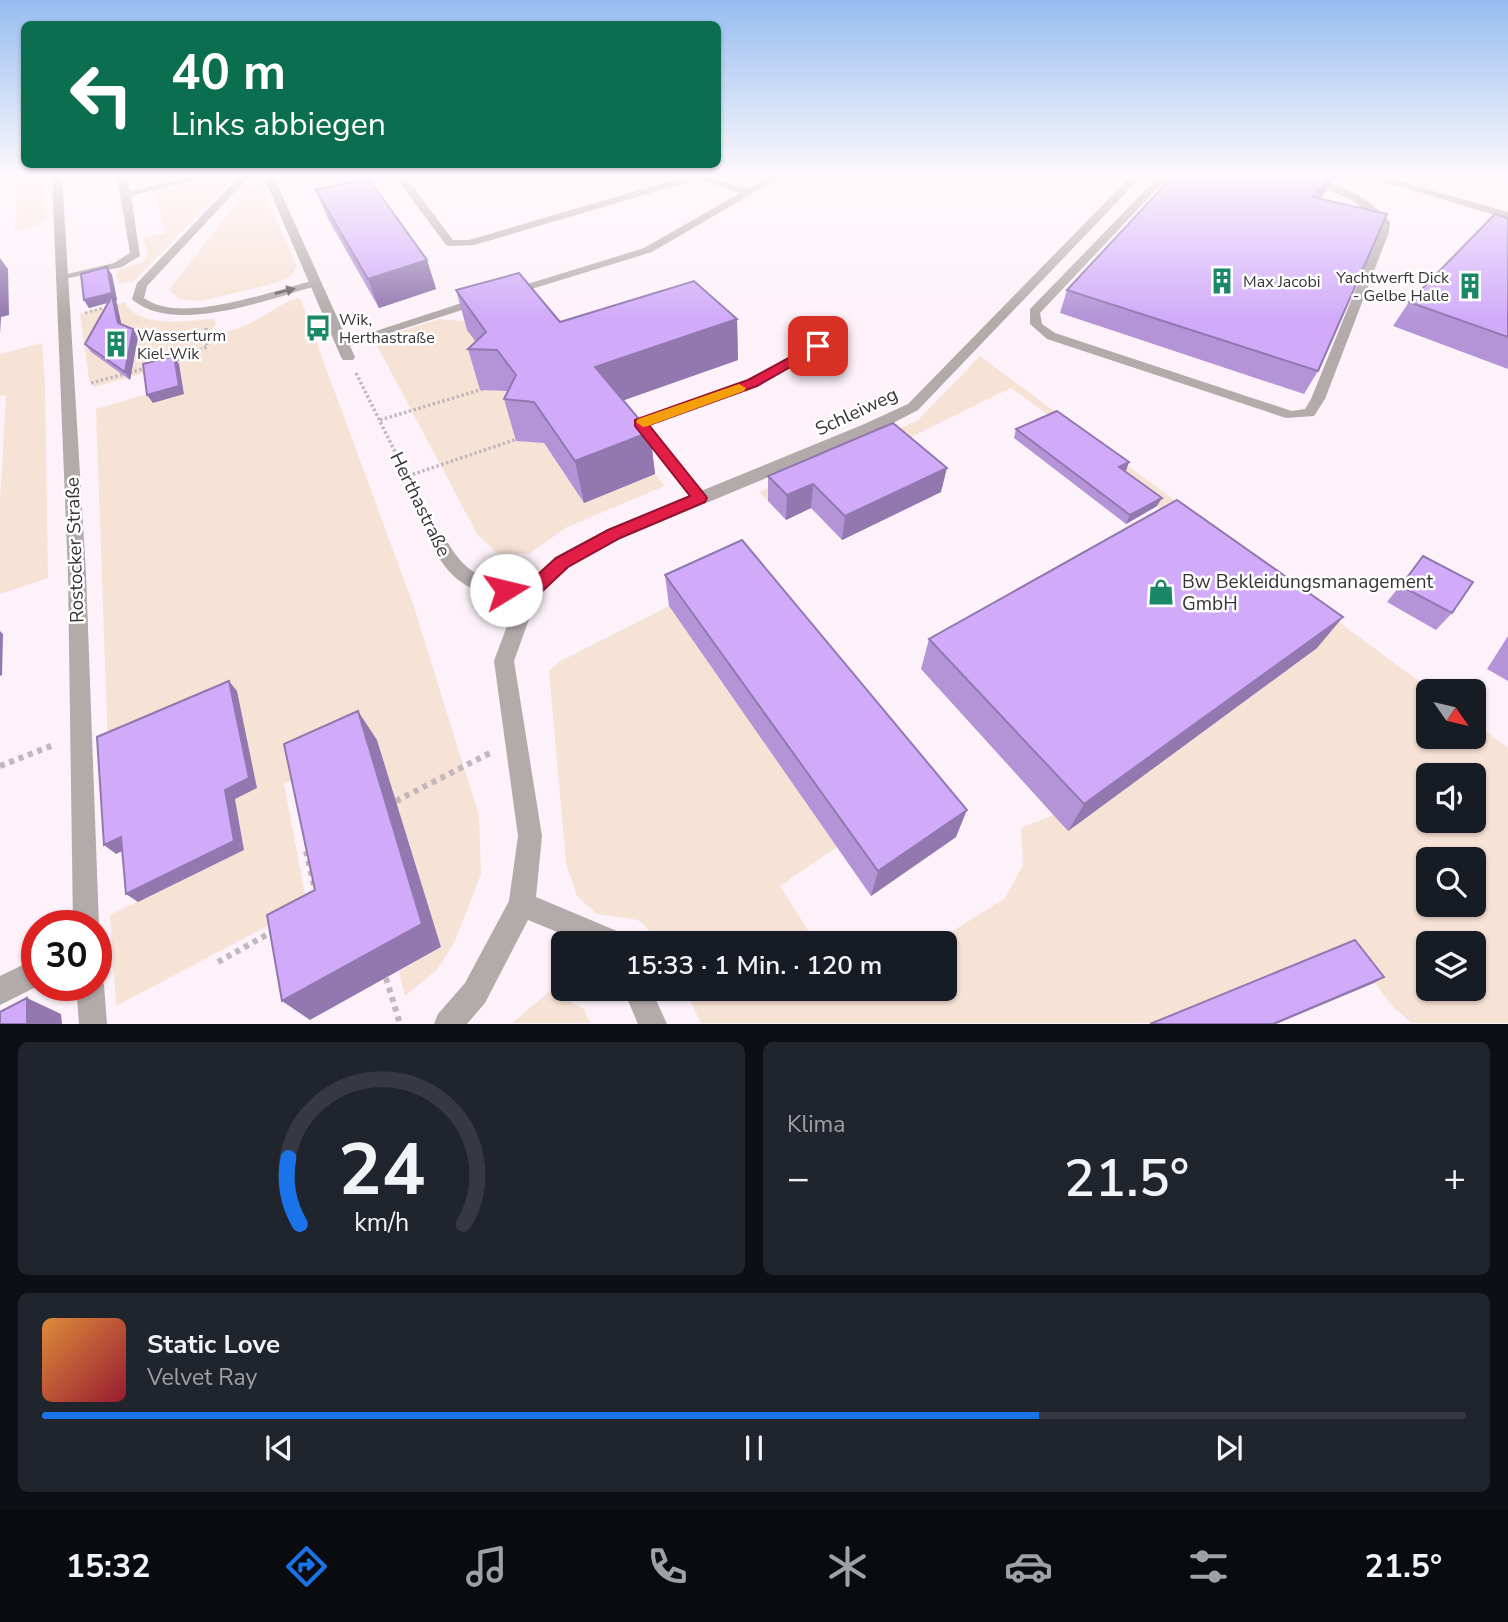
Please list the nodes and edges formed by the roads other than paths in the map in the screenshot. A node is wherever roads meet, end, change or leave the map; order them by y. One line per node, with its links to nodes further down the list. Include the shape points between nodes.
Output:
1 (60, 223): 11 (street, Rostocker Straße)
2 (129, 223): 11 (lane, via 135,254 118,265)
3 (200, 223): 12 (lane, one-way to 12, via 141,285 138,299 152,308 214,308)
4 (289, 223): 12 (street)
5 (435, 223): 6 (lane, via 450,243 470,243)
6 (538, 223)
7 (696, 223): 13 (lane, via 648,250)
8 (1092, 223): 17 (street, Schleiweg, via 913,407)
9 (1122, 223): 10 (lane, via 1034,312 1037,328 1291,415 1309,413 1318,399)
10 (1385, 223)
11 (63, 278): 21 (street, Rostocker Straße, via 77,573)
12 (316, 283): 16 (street)
13 (501, 295)
14 (488, 299): 16 (lane)
15 (818, 346): 17 (lane, via 753,383 640,423)
16 (345, 351)
17 (700, 498): 19 (street, Schleiweg, via 614,534 562,562)
18 (442, 548): 19 (street, Herthastraße, via 451,566 483,587)
19 (529, 593): 20 (street, via 504,661 530,836)
20 (522, 904): 22 (street); 28 (street, via 475,993)
21 (85, 910)
22 (586, 931)
23 (21, 980): 24 (street)
24 (0, 990)
25 (91, 1001): 27 (street)
26 (642, 1001): 29 (street)
27 (93, 1024)
28 (448, 1024)
29 (653, 1024)

